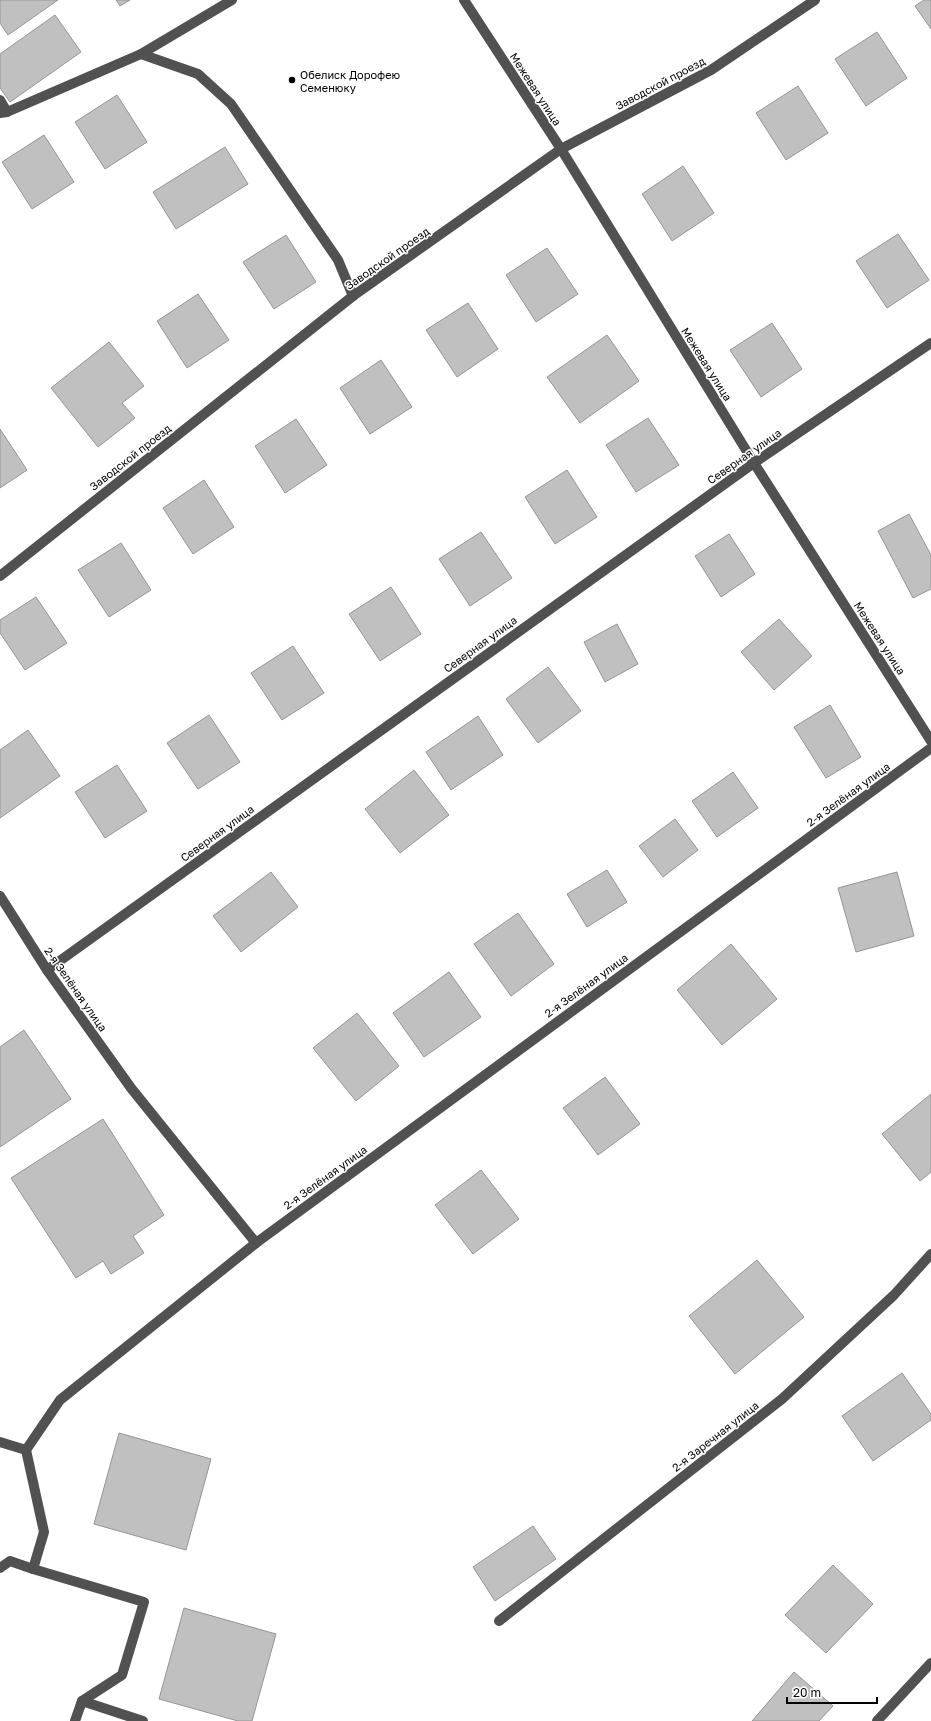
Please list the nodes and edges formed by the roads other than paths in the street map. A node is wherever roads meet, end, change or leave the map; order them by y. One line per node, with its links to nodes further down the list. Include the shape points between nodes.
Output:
1 (232, 0): 4 (street)
2 (464, 0): 7 (street, Межевая улица)
3 (815, 0): 7 (street, Заводской проезд, via 711,70)
4 (141, 54): 6 (street); 8 (street, via 198,74 232,104 338,260)
5 (0, 100): 6 (street)
6 (4, 112)
7 (561, 150): 8 (street, Заводской проезд); 10 (street, Межевая улица)
8 (353, 296): 11 (street, Заводской проезд)
9 (931, 343): 10 (street, Северная улица)
10 (754, 463): 12 (street, Межевая улица); 15 (street, Северная улица)
11 (0, 576)
12 (931, 741)
13 (931, 748): 16 (street, 2-я Зелёная улица)
14 (0, 896): 15 (street, 2-я Зелёная улица)
15 (47, 970): 16 (street, 2-я Зелёная улица, via 131,1088)
16 (256, 1242): 19 (street, 2-я Зелёная улица, via 60,1400)
17 (931, 1254): 22 (street, 2-я Заречная улица, via 894,1295 782,1399)
18 (0, 1442): 19 (street)
19 (26, 1450): 21 (street, via 44,1532)
20 (0, 1568): 21 (street, via 10,1561)
21 (34, 1569): 24 (street, via 144,1602 122,1675)
22 (498, 1621)
23 (931, 1663): 27 (street)
24 (82, 1701): 25 (street); 26 (street)
25 (75, 1721)
26 (143, 1721)
27 (877, 1721)

